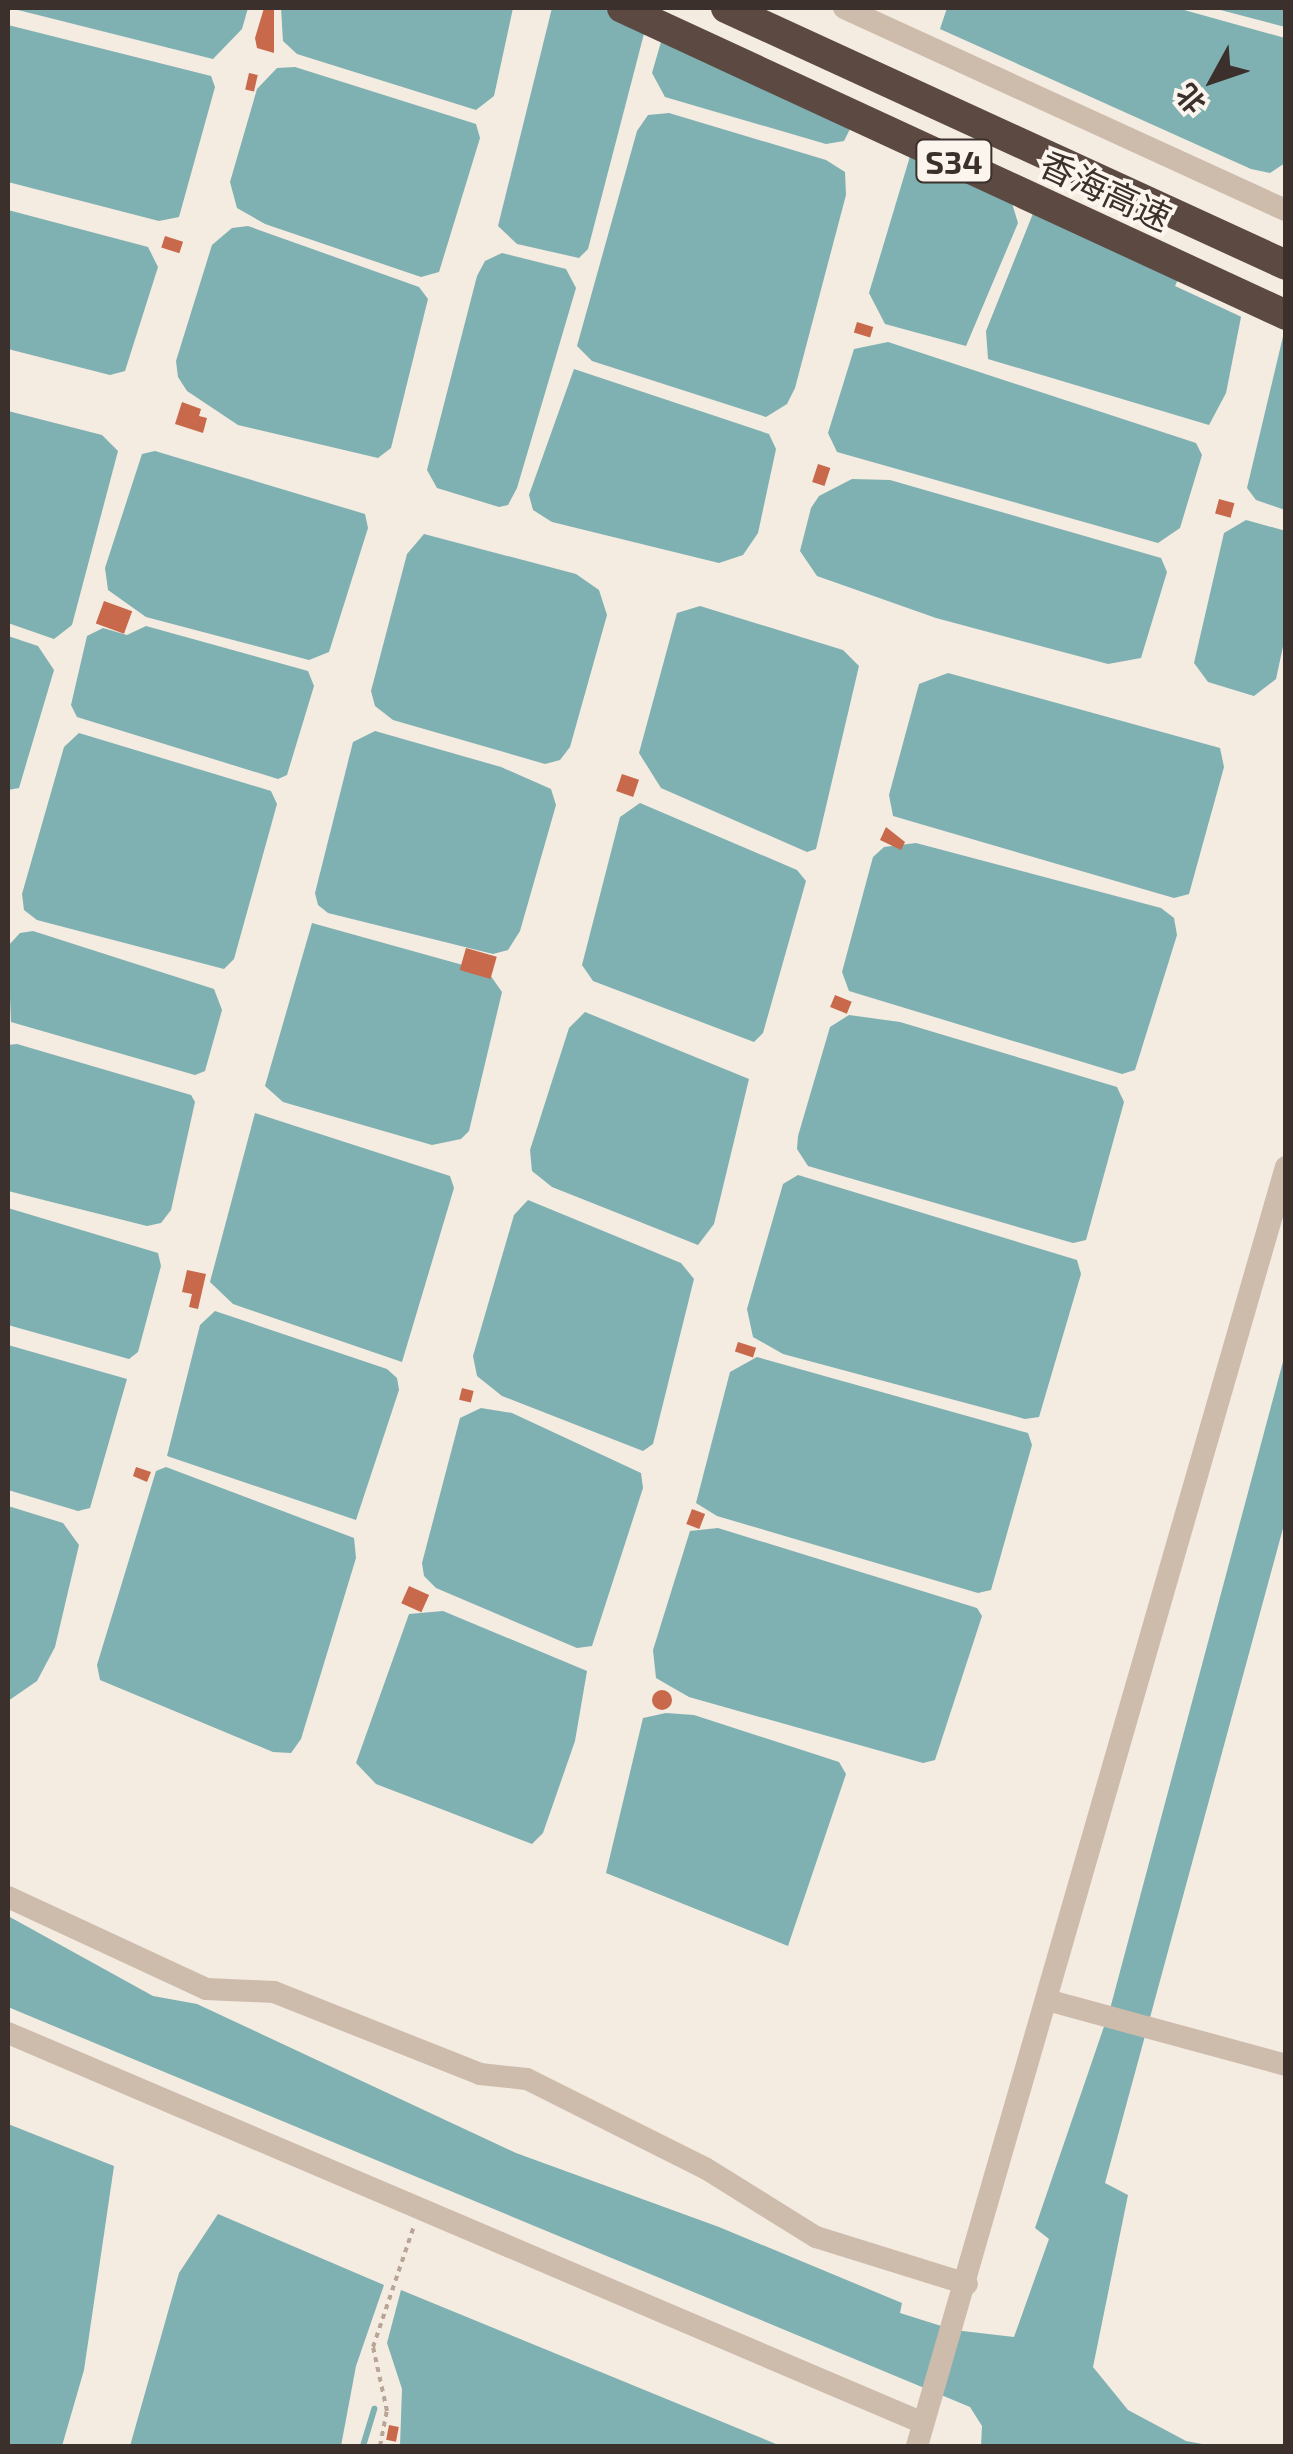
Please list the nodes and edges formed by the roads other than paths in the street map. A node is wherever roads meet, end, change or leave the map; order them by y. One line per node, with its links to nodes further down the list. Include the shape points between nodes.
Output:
1 (622, 8): 6 (highway, 香海高速 / S34)
2 (726, 8): 5 (highway, 香海高速 / S34)
3 (844, 8): 4 (street)
4 (1286, 210)
5 (1286, 265)
6 (1286, 315)
7 (1286, 1168): 9 (street)
8 (8, 1896): 12 (street, via 206,1990 274,1992 480,2074 527,2079 705,2168 816,2238)
9 (1048, 2000): 11 (street); 12 (street)
10 (8, 2033): 13 (street)
11 (1286, 2064)
12 (966, 2284): 13 (street)
13 (923, 2423): 14 (street)
14 (916, 2446)

